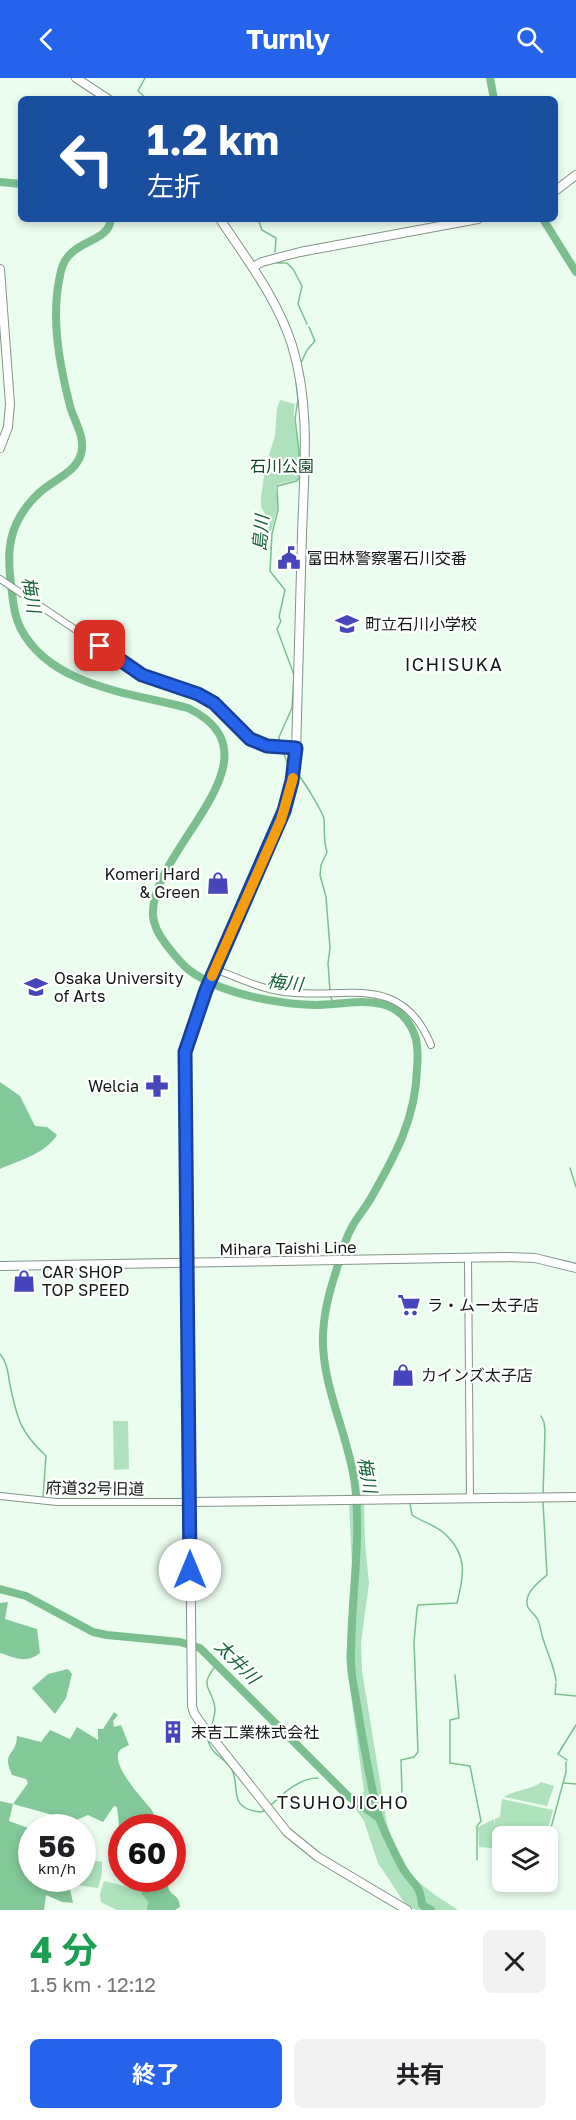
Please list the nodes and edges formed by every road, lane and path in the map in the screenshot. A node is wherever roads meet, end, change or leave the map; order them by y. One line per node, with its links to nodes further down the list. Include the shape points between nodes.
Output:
1 (76, 78): 2 (main road)
2 (103, 96)
3 (576, 175): 4 (main road)
4 (558, 189)
5 (222, 222): 7 (main road)
6 (462, 222): 7 (main road, via 300,252)
7 (253, 267): 11 (main road, via 291,342 304,410)
8 (0, 269): 9 (main road, via 10,404 8,427)
9 (0, 448)
10 (2, 580): 11 (street, via 142,675 214,703 250,739 267,746)
11 (296, 748): 12 (main road, via 284,811)
12 (215, 970): 13 (street, via 286,992 363,992 389,998 410,1010); 15 (main road, via 185,1052)
13 (431, 1044)
14 (468, 1258): 15 (main road, Mihara Taishi Line); 17 (main road, Mihara Taishi Line, via 535,1258); 20 (street)
15 (186, 1263): 16 (main road, Mihara Taishi Line); 21 (main road)
16 (0, 1266)
17 (576, 1268)
18 (0, 1496): 21 (street, 府道32号旧道, via 57,1502)
19 (576, 1497): 20 (main road)
20 (470, 1499): 21 (main road)
21 (190, 1502): 22 (main road, via 194,1713 287,1832 318,1857)
22 (407, 1910)

